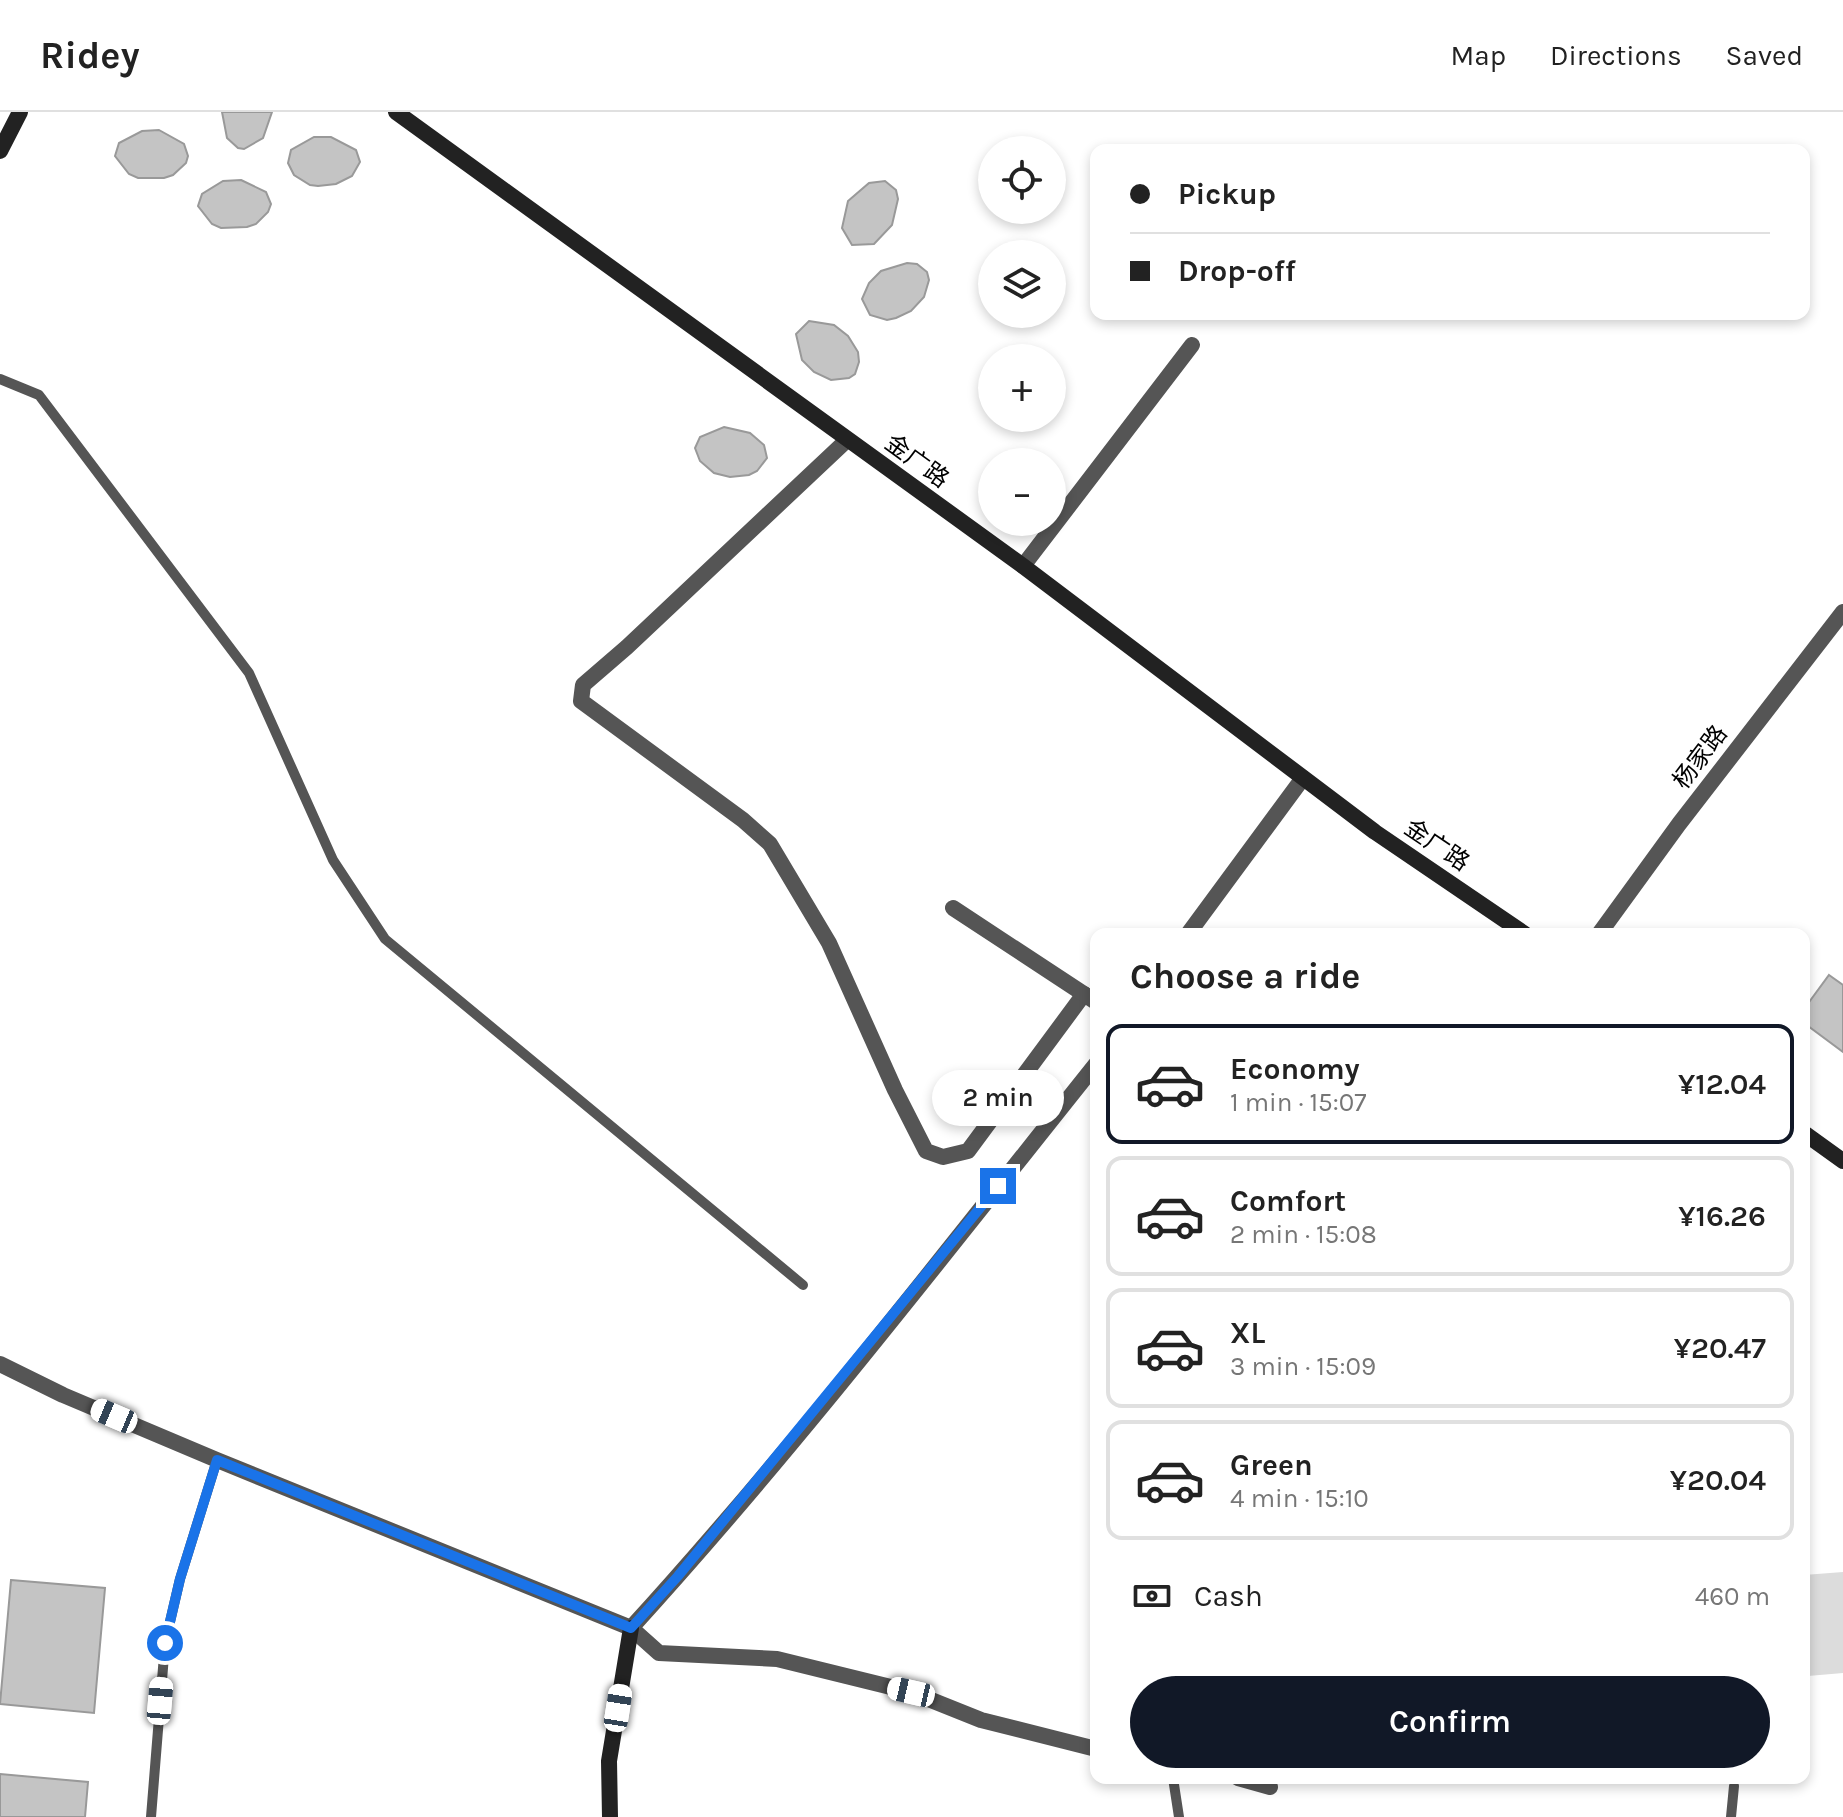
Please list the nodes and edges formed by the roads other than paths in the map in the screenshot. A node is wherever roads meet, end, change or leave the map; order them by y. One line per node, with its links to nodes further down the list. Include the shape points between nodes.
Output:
1 (20, 112): 3 (street)
2 (396, 112): 6 (street, 金广路)
3 (0, 151)
4 (1192, 345): 7 (street)
5 (0, 379): 18 (lane, via 39,395 249,673 333,860 385,939)
6 (847, 440): 7 (street, 金广路); 14 (street, via 583,685 581,701 770,844 829,943 926,1151 943,1157 968,1151)
7 (1023, 566): 9 (street, 金广路)
8 (1843, 612): 13 (street, 杨家路)
9 (1303, 778): 11 (street); 12 (street, 金广路)
10 (953, 908): 14 (street)
11 (1192, 928)
12 (1516, 928)
13 (1603, 928)
14 (1090, 998)
15 (1090, 1071): 21 (street, via 880,1333)
16 (1810, 1137): 17 (street)
17 (1843, 1161)
18 (803, 1285)
19 (0, 1364): 20 (street)
20 (217, 1460): 21 (street); 27 (lane, via 165,1643)
21 (631, 1628): 22 (street, via 659,1653 777,1659 911,1692 981,1720); 28 (street, via 609,1761)
22 (1090, 1747)
23 (1174, 1784): 29 (lane)
24 (1260, 1784): 26 (street)
25 (1734, 1786): 30 (lane)
26 (1270, 1787)
27 (151, 1817)
28 (610, 1817)
29 (1179, 1817)
30 (1731, 1817)

